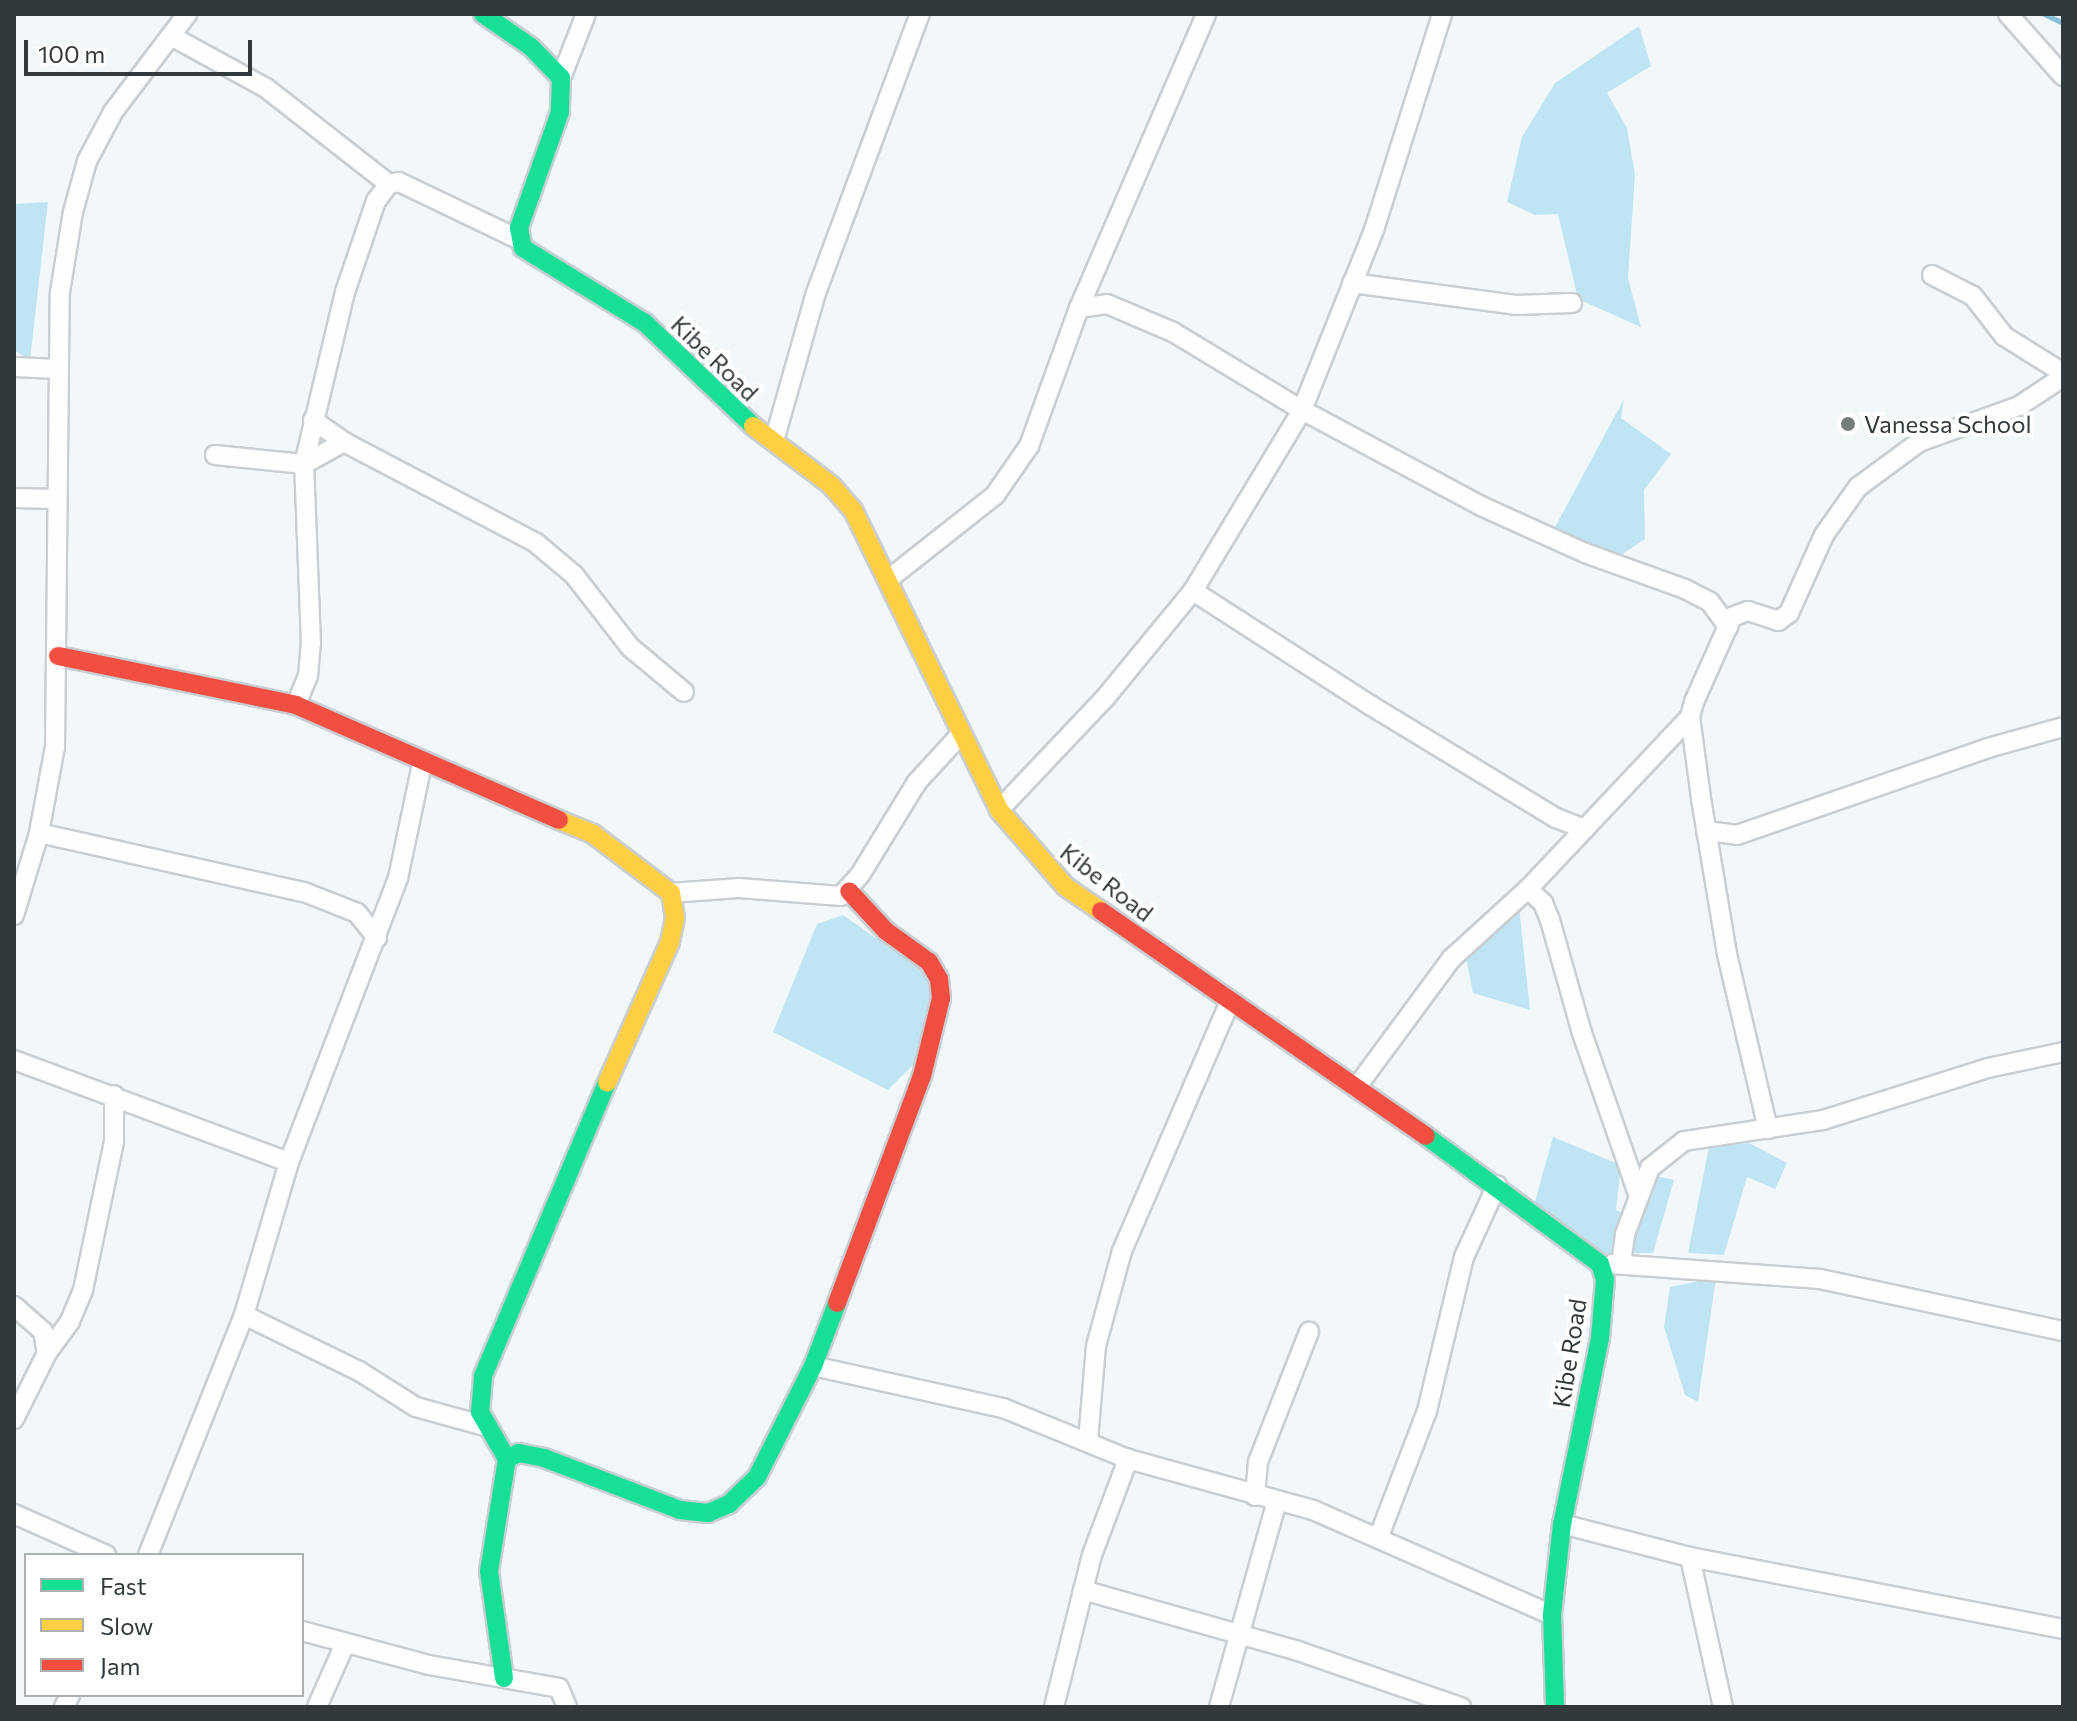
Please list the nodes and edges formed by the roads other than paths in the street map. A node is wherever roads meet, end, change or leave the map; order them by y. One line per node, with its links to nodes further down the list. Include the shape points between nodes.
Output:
1 (187, 14): 8 (street)
2 (483, 14): 10 (street, via 531,47)
3 (586, 14): 10 (street)
4 (920, 14): 24 (street, via 816,293)
5 (1206, 14): 14 (street)
6 (1442, 14): 15 (street, via 1374,230)
7 (2008, 14): 9 (street)
8 (171, 36): 11 (street, via 266,88); 20 (street, via 113,112 87,161 60,292)
9 (2063, 76)
10 (561, 78): 12 (street, via 560,112 522,216)
11 (389, 184): 12 (street, via 412,186); 23 (street, via 361,237)
12 (520, 240): 24 (street, Kibe Road, via 530,256 645,323 745,420)
13 (1932, 275): 21 (street, via 1973,296 2004,336)
14 (1093, 277): 17 (street); 18 (street)
15 (1352, 283): 16 (street, via 1516,305); 22 (street)
16 (1572, 303)
17 (1107, 304): 18 (street); 22 (street, via 1173,332)
18 (1079, 308): 30 (street, via 1039,426 1013,473 974,515)
19 (14, 367): 20 (street)
20 (58, 369): 29 (street)
21 (2063, 375): 32 (street, via 2019,406 1938,434 1884,465 1858,487 1824,535 1785,618 1769,621 1741,611)
22 (1302, 410): 31 (street); 32 (street, via 1531,530 1685,589 1710,602)
23 (313, 420): 25 (street); 27 (street)
24 (774, 441): 30 (street, Kibe Road, via 853,510)
25 (344, 442): 27 (street); 35 (street, via 548,552 630,647)
26 (215, 455): 27 (street)
27 (304, 464): 34 (street, via 312,625)
28 (14, 498): 29 (street)
29 (56, 499): 33 (street)
30 (890, 578): 40 (street, Kibe Road)
31 (1193, 591): 44 (street, via 1105,698); 45 (street)
32 (1728, 627): 38 (street)
33 (58, 656): 36 (street); 48 (street, via 55,747)
34 (308, 676): 36 (street); 37 (street)
35 (684, 692)
36 (296, 705): 37 (street)
37 (318, 715): 43 (street)
38 (1690, 717): 41 (street); 42 (street)
39 (2063, 727): 47 (street, via 1737,835)
40 (961, 734): 44 (street, Kibe Road); 51 (street, via 917,782)
41 (1667, 743): 42 (street); 46 (street)
42 (1696, 757): 47 (street)
43 (422, 764): 52 (street, via 593,834); 54 (street, via 405,854)
44 (999, 810): 55 (street, Kibe Road, via 1066,887)
45 (1556, 818): 46 (street); 49 (street)
46 (1585, 829): 49 (street)
47 (1706, 831): 60 (street, via 1727,954)
48 (39, 833): 53 (street); 54 (street, via 304,892 357,913)
49 (1559, 856): 50 (street)
50 (1528, 889): 58 (street, via 1451,959); 63 (street, via 1543,903 1550,920 1582,1033)
51 (849, 891): 52 (street, via 830,898 739,888); 71 (street, via 866,913 929,962 939,979 941,998 922,1076)
52 (671, 893): 73 (street, via 675,918 670,942 535,1244 483,1376 478,1398)
53 (14, 915)
54 (377, 938): 61 (street)
55 (1230, 1001): 58 (street, Kibe Road); 74 (street, via 1122,1251 1096,1346)
56 (2063, 1052): 60 (street, via 1988,1068 1823,1120)
57 (14, 1060): 59 (street)
58 (1356, 1088): 62 (street, Kibe Road)
59 (114, 1095): 61 (street); 70 (street, via 114,1141 83,1290 70,1321)
60 (1768, 1129): 63 (street, via 1684,1141 1650,1168)
61 (289, 1162): 67 (street)
62 (1497, 1185): 64 (street, Kibe Road); 81 (street, via 1464,1257 1427,1411)
63 (1638, 1194): 65 (street)
64 (1600, 1264): 65 (street); 80 (street, Kibe Road, via 1605,1279 1600,1338)
65 (1621, 1264): 68 (street, via 1820,1279)
66 (14, 1306): 70 (street, via 43,1331)
67 (244, 1315): 73 (street, via 359,1371 416,1407); 83 (street)
68 (2063, 1331)
69 (1309, 1332): 77 (street)
70 (47, 1353): 72 (street)
71 (813, 1366): 74 (street, via 957,1396); 75 (street, via 757,1477 729,1504 708,1513 680,1510 544,1458 519,1453)
72 (14, 1419)
73 (488, 1427): 75 (street)
74 (1088, 1441): 76 (street)
75 (507, 1459): 91 (street, via 489,1571)
76 (1128, 1459): 77 (street); 85 (street)
77 (1246, 1494): 78 (street)
78 (1277, 1501): 81 (street); 89 (street)
79 (14, 1514): 82 (street)
80 (1562, 1524): 84 (street); 86 (street, Kibe Road)
81 (1379, 1536): 86 (street)
82 (102, 1553)
83 (149, 1553)
84 (1690, 1557): 87 (street); 98 (street)
85 (1083, 1590): 89 (street); 94 (street)
86 (1552, 1615): 97 (street, Kibe Road)
87 (2063, 1629)
88 (304, 1632): 90 (street)
89 (1241, 1636): 95 (street); 96 (street)
90 (344, 1646): 91 (street); 92 (street)
91 (504, 1678): 93 (street, via 559,1688)
92 (317, 1707)
93 (567, 1707)
94 (1054, 1707)
95 (1219, 1707)
96 (1461, 1707)
97 (1555, 1707)
98 (1723, 1707)

